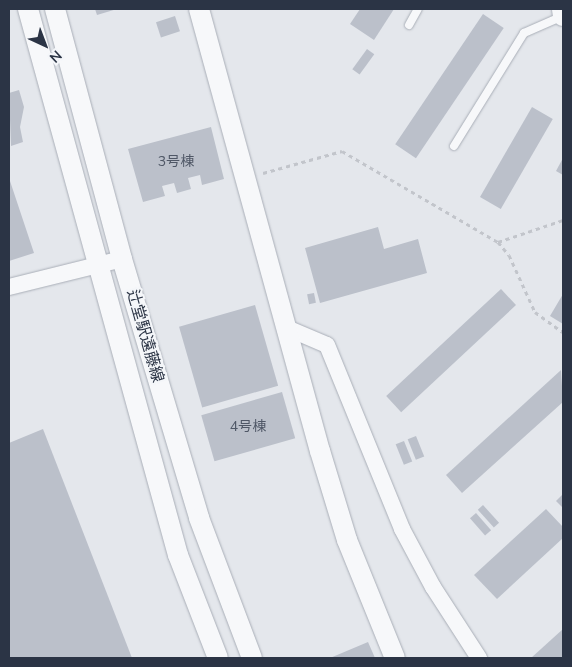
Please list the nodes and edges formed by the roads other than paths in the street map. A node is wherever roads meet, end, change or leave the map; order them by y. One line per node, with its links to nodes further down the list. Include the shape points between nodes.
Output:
1 (28, 9): 10 (street, 辻堂駅遠藤線)
2 (56, 9): 9 (street, 辻堂駅遠藤線)
3 (199, 9): 12 (street)
4 (418, 9): 7 (lane)
5 (562, 9): 6 (street)
6 (563, 16): 8 (lane, via 524,33)
7 (409, 24)
8 (454, 146)
9 (122, 259): 10 (street); 14 (street, 辻堂駅遠藤線, via 199,518)
10 (98, 264): 11 (street); 13 (street, 辻堂駅遠藤線, via 178,555)
11 (9, 287)
12 (288, 328): 15 (street, via 347,540); 16 (street, via 327,346 402,528 433,587)
13 (218, 658)
14 (252, 658)
15 (395, 658)
16 (478, 658)

